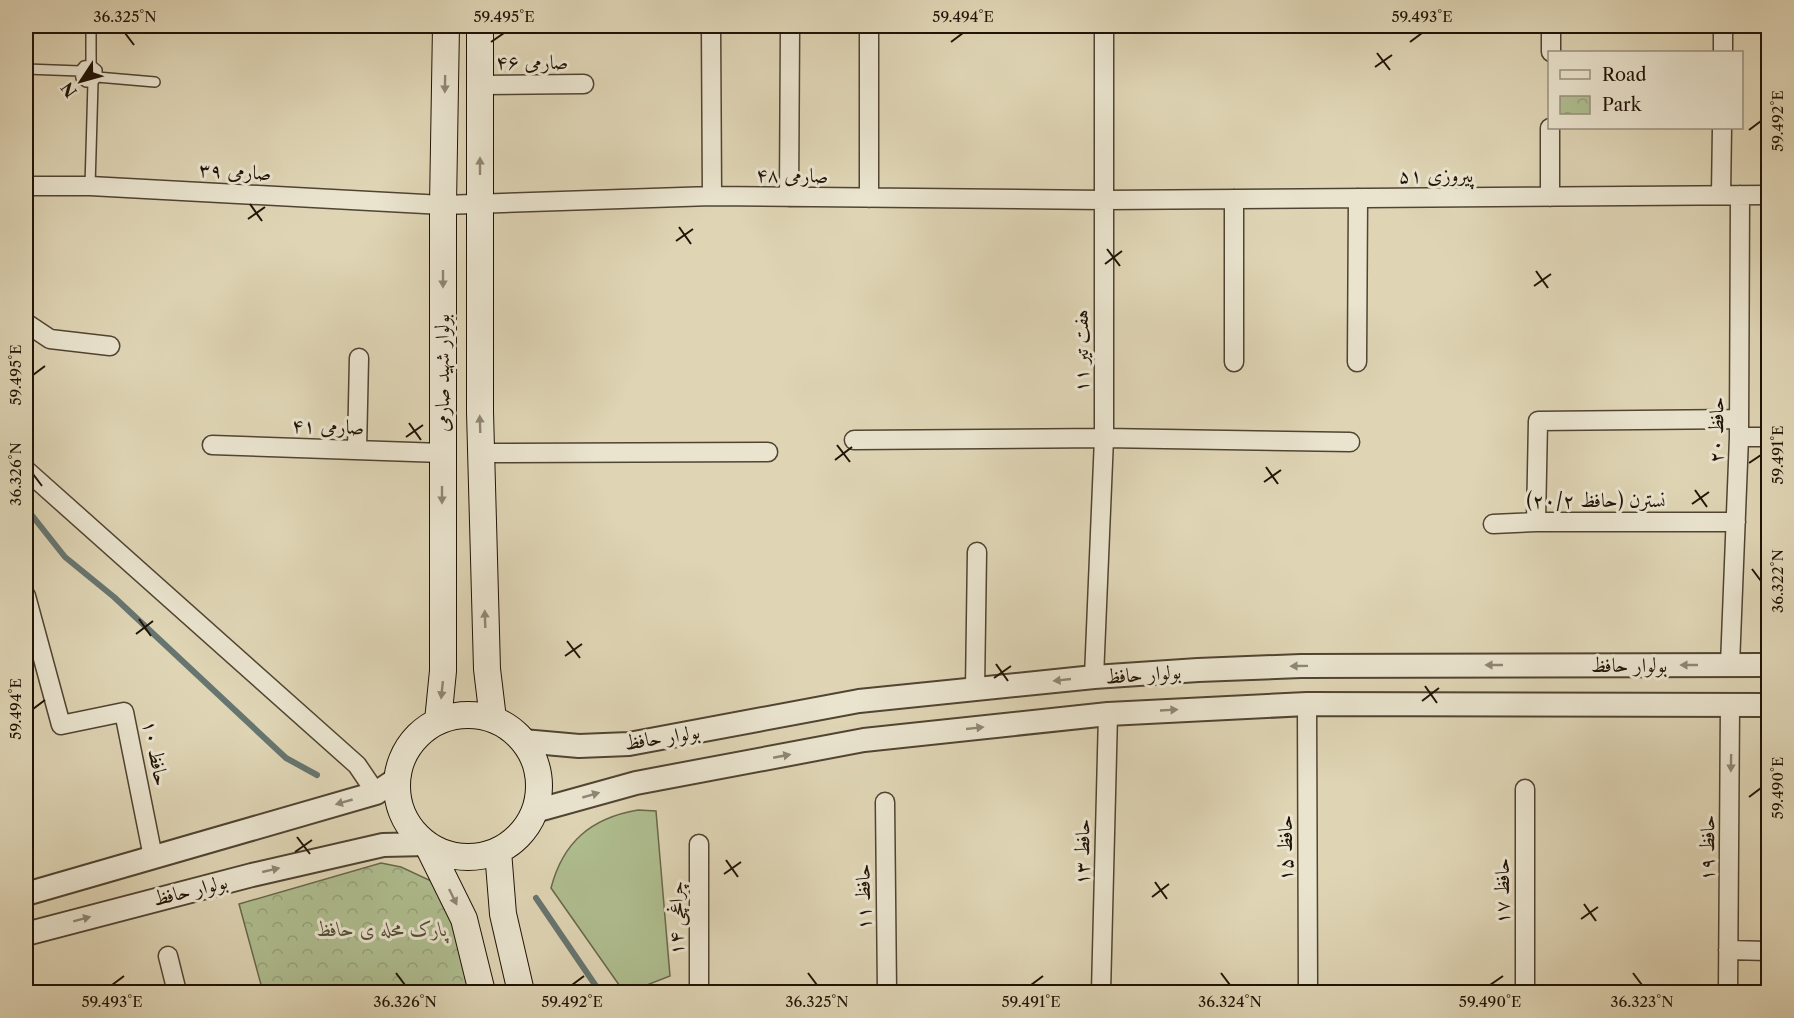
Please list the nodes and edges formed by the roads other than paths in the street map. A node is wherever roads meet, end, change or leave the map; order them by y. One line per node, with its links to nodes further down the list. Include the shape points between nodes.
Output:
1 (91, 26): 12 (lane)
2 (446, 26): 33 (main road, بولوار شهید صارمی, one-way to 33)
3 (480, 26): 18 (main road, بولوار شهید صارمی)
4 (711, 26): 26 (street)
5 (869, 26): 29 (street)
6 (1104, 26): 32 (street, هفت تیر ۱۱)
7 (1551, 26): 10 (street)
8 (1723, 26): 11 (street)
9 (790, 29): 27 (street)
10 (1551, 51)
11 (1723, 51)
12 (91, 65): 14 (lane); 15 (lane, via 97,70)
13 (26, 69): 14 (lane)
14 (80, 71): 15 (lane, via 86,82)
15 (95, 79): 16 (lane); 22 (lane)
16 (155, 82)
17 (584, 84): 18 (street, صارمی ۴۶)
18 (480, 85): 34 (main road, بولوار شهید صارمی, one-way to 18)
19 (1550, 129): 28 (street)
20 (1722, 129): 23 (street)
21 (26, 186): 22 (street, صارمی ۳۹)
22 (90, 186): 33 (street, صارمی ۳۹)
23 (1721, 195): 24 (street, پیروزی ۵۱); 28 (street, پیروزی ۵۱)
24 (1740, 195): 25 (street, پیروزی ۵۱); 40 (street, حافظ ۲۰)
25 (1768, 195)
26 (712, 196): 27 (street, صارمی ۴۸); 34 (street, صارمی ۴۸)
27 (789, 197): 29 (street, صارمی ۴۸)
28 (1550, 197): 30 (street, پیروزی ۵۱)
29 (869, 198): 32 (street, صارمی ۴۸)
30 (1358, 198): 31 (street, پیروزی ۵۱); 38 (street)
31 (1234, 199): 32 (street, پیروزی ۵۱); 39 (street)
32 (1104, 200): 43 (street, هفت تیر ۱۱)
33 (443, 205): 34 (street, صارمی ۳۹); 49 (main road, بولوار شهید صارمی, one-way to 49)
34 (480, 205): 50 (main road, بولوار شهید صارمی, one-way to 34)
35 (26, 323): 36 (street, via 50,339)
36 (110, 346)
37 (359, 358): 47 (street)
38 (1358, 362)
39 (1234, 363)
40 (1739, 419): 41 (street, حافظ ۲۰); 52 (street, via 1538,421)
41 (1739, 437): 42 (street); 53 (street, حافظ ۲۰)
42 (1768, 437)
43 (1104, 438): 44 (street); 45 (street); 59 (street, هفت تیر ۱۱)
44 (854, 440)
45 (1350, 441)
46 (213, 445): 47 (street, صارمی ۴۱)
47 (357, 450): 49 (street, صارمی ۴۱)
48 (768, 452): 50 (street)
49 (442, 453): 66 (main road, بولوار شهید صارمی, one-way to 66, via 443,670)
50 (481, 453): 65 (main road, بولوار شهید صارمی, one-way to 50, via 487,669)
51 (26, 470): 68 (street, via 357,765)
52 (1536, 522): 53 (street, نسترن (حافظ ۲۰/۲)); 54 (street, نسترن (حافظ ۲۰/۲))
53 (1736, 522): 57 (street, حافظ ۲۰)
54 (1493, 524)
55 (977, 552): 60 (street)
56 (26, 596): 75 (street, حافظ ۱۰, via 61,726 124,712)
57 (1730, 665): 58 (street, بولوار حافظ); 59 (street, بولوار حافظ, one-way to 59, via 1301,666)
58 (1768, 665)
59 (1094, 677): 60 (street, بولوار حافظ, one-way to 60)
60 (975, 689): 67 (street, بولوار حافظ, via 859,701 629,744 579,746)
61 (1307, 704): 62 (street, بولوار حافظ); 64 (street, بولوار حافظ, one-way to 61); 87 (street, حافظ ۱۵)
62 (1730, 705): 63 (street, بولوار حافظ); 78 (street, حافظ ۱۹, one-way to 78)
63 (1768, 705)
64 (1108, 714): 71 (street, بولوار حافظ, one-way to 64, via 636,783 864,740); 86 (street, حافط ۱۳)
65 (493, 719): 66 (main road, via 475,715); 67 (main road)
66 (438, 721): 68 (main road, via 410,745)
67 (523, 741): 71 (main road, via 538,774)
68 (387, 786): 72 (main road, via 398,798 414,831); 75 (street, بولوار حافظ, one-way to 75)
69 (1525, 789): 88 (street, حافظ ۱۷)
70 (885, 802): 85 (street, حافظ ۱۱)
71 (535, 811): 74 (main road, via 514,841)
72 (427, 844): 74 (main road, via 462,857); 77 (street, بولوار حافظ, one-way to 72, via 383,845); 82 (main road, one-way to 82, via 464,919)
73 (699, 844): 84 (street, چراغچی ۱۴)
74 (498, 851): 83 (main road, via 503,914)
75 (153, 857): 76 (street, بولوار حافظ)
76 (26, 894)
77 (26, 934)
78 (1728, 950): 79 (street); 89 (street, حافظ ۱۹)
79 (1768, 951)
80 (168, 956): 81 (street)
81 (177, 993)
82 (482, 993)
83 (521, 993)
84 (699, 993)
85 (887, 993)
86 (1101, 993)
87 (1308, 993)
88 (1525, 993)
89 (1728, 993)

